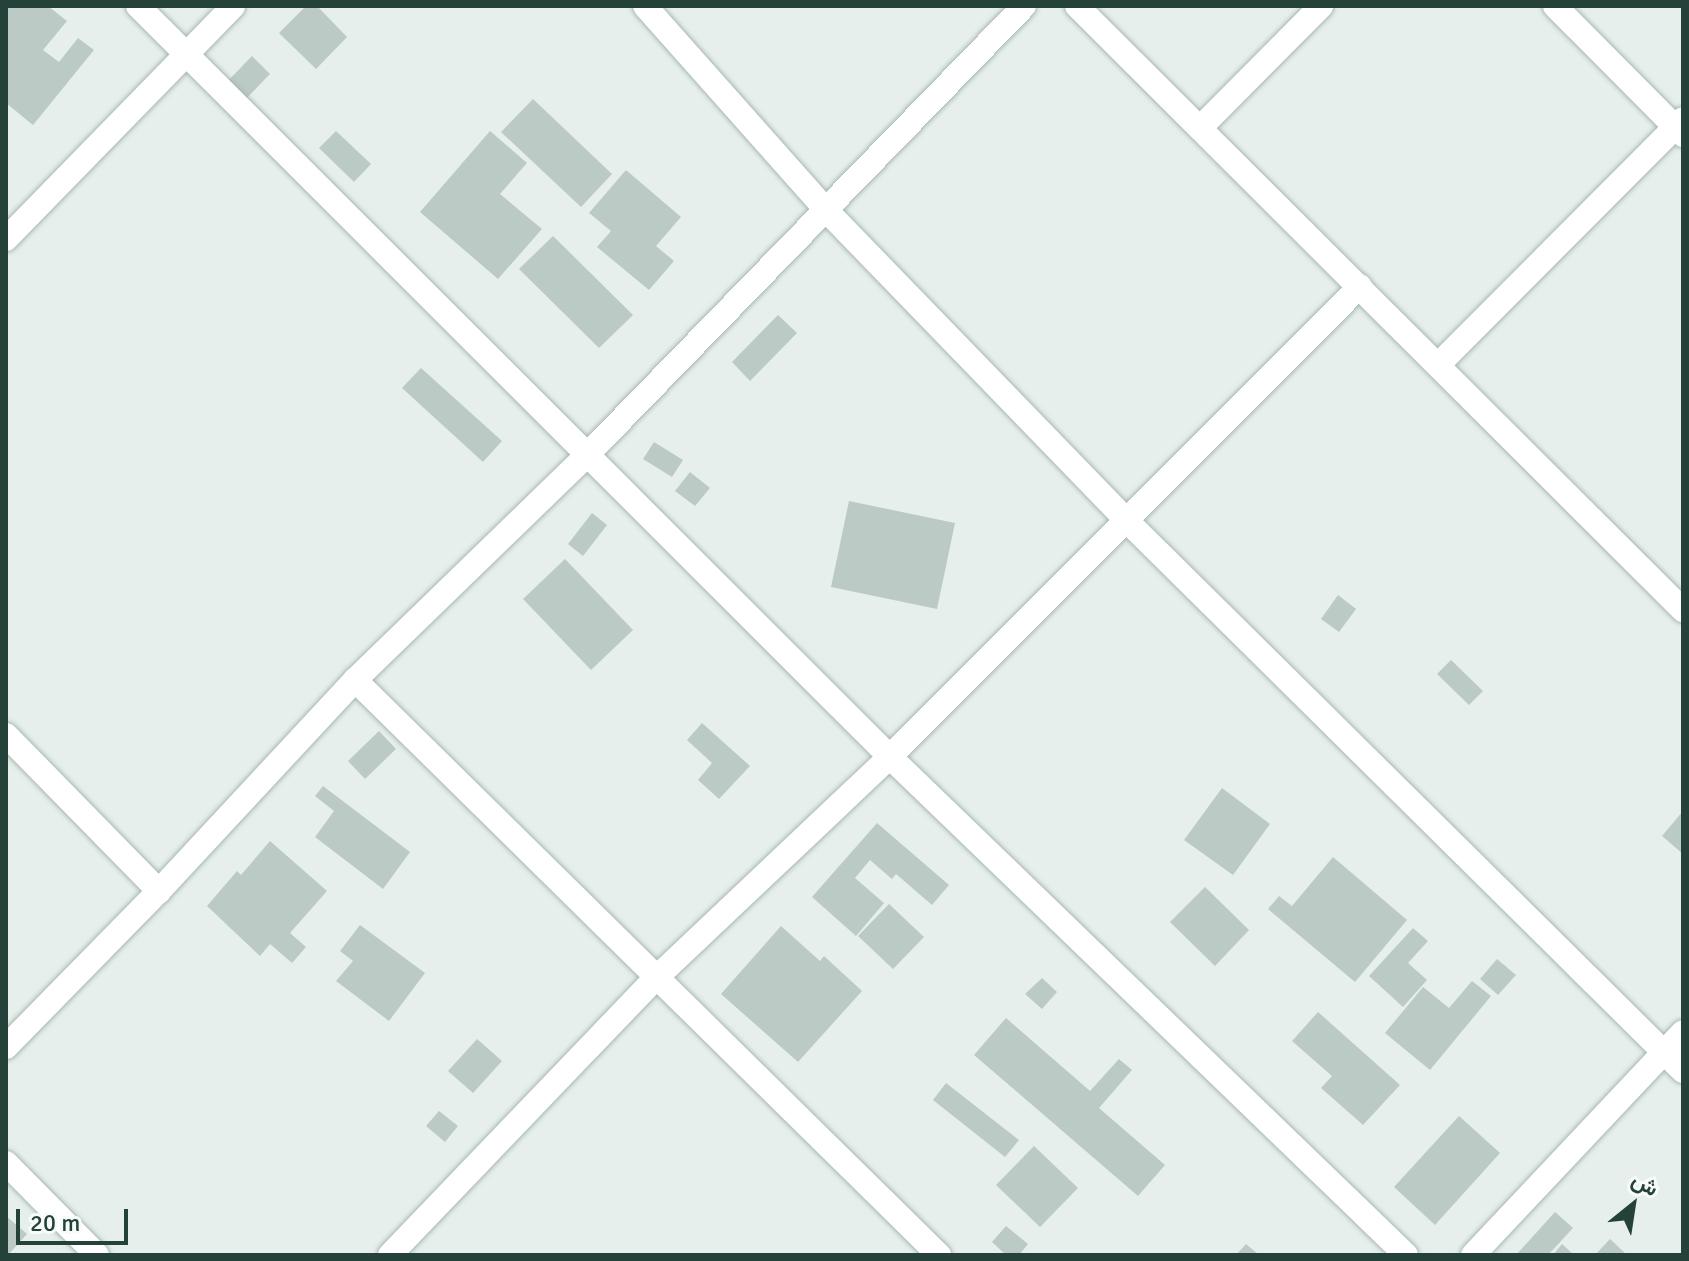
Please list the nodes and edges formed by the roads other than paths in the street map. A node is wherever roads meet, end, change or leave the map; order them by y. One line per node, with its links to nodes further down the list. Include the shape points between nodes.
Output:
1 (138, 6): 8 (street)
2 (233, 6): 8 (street)
3 (645, 6): 11 (street)
4 (1024, 6): 11 (street)
5 (1077, 6): 10 (street)
6 (1321, 6): 10 (street)
7 (1555, 6): 9 (street)
8 (186, 54): 12 (street); 15 (street)
9 (1680, 127): 14 (street)
10 (1200, 128): 13 (street)
11 (825, 209): 15 (street); 16 (street)
12 (6, 239)
13 (1360, 286): 14 (street); 16 (street)
14 (1438, 365): 17 (street)
15 (588, 454): 18 (street); 20 (street)
16 (1127, 521): 20 (street); 25 (street)
17 (1683, 610)
18 (355, 680): 21 (street); 22 (street)
19 (6, 735): 21 (street)
20 (890, 757): 22 (street); 31 (street)
21 (159, 891): 24 (street)
22 (657, 977): 29 (street); 30 (street)
23 (1683, 1032): 25 (street)
24 (6, 1047)
25 (1664, 1052): 26 (street); 32 (street)
26 (1683, 1071)
27 (6, 1163): 28 (street)
28 (97, 1255)
29 (390, 1255)
30 (939, 1255)
31 (1406, 1255)
32 (1473, 1255)

